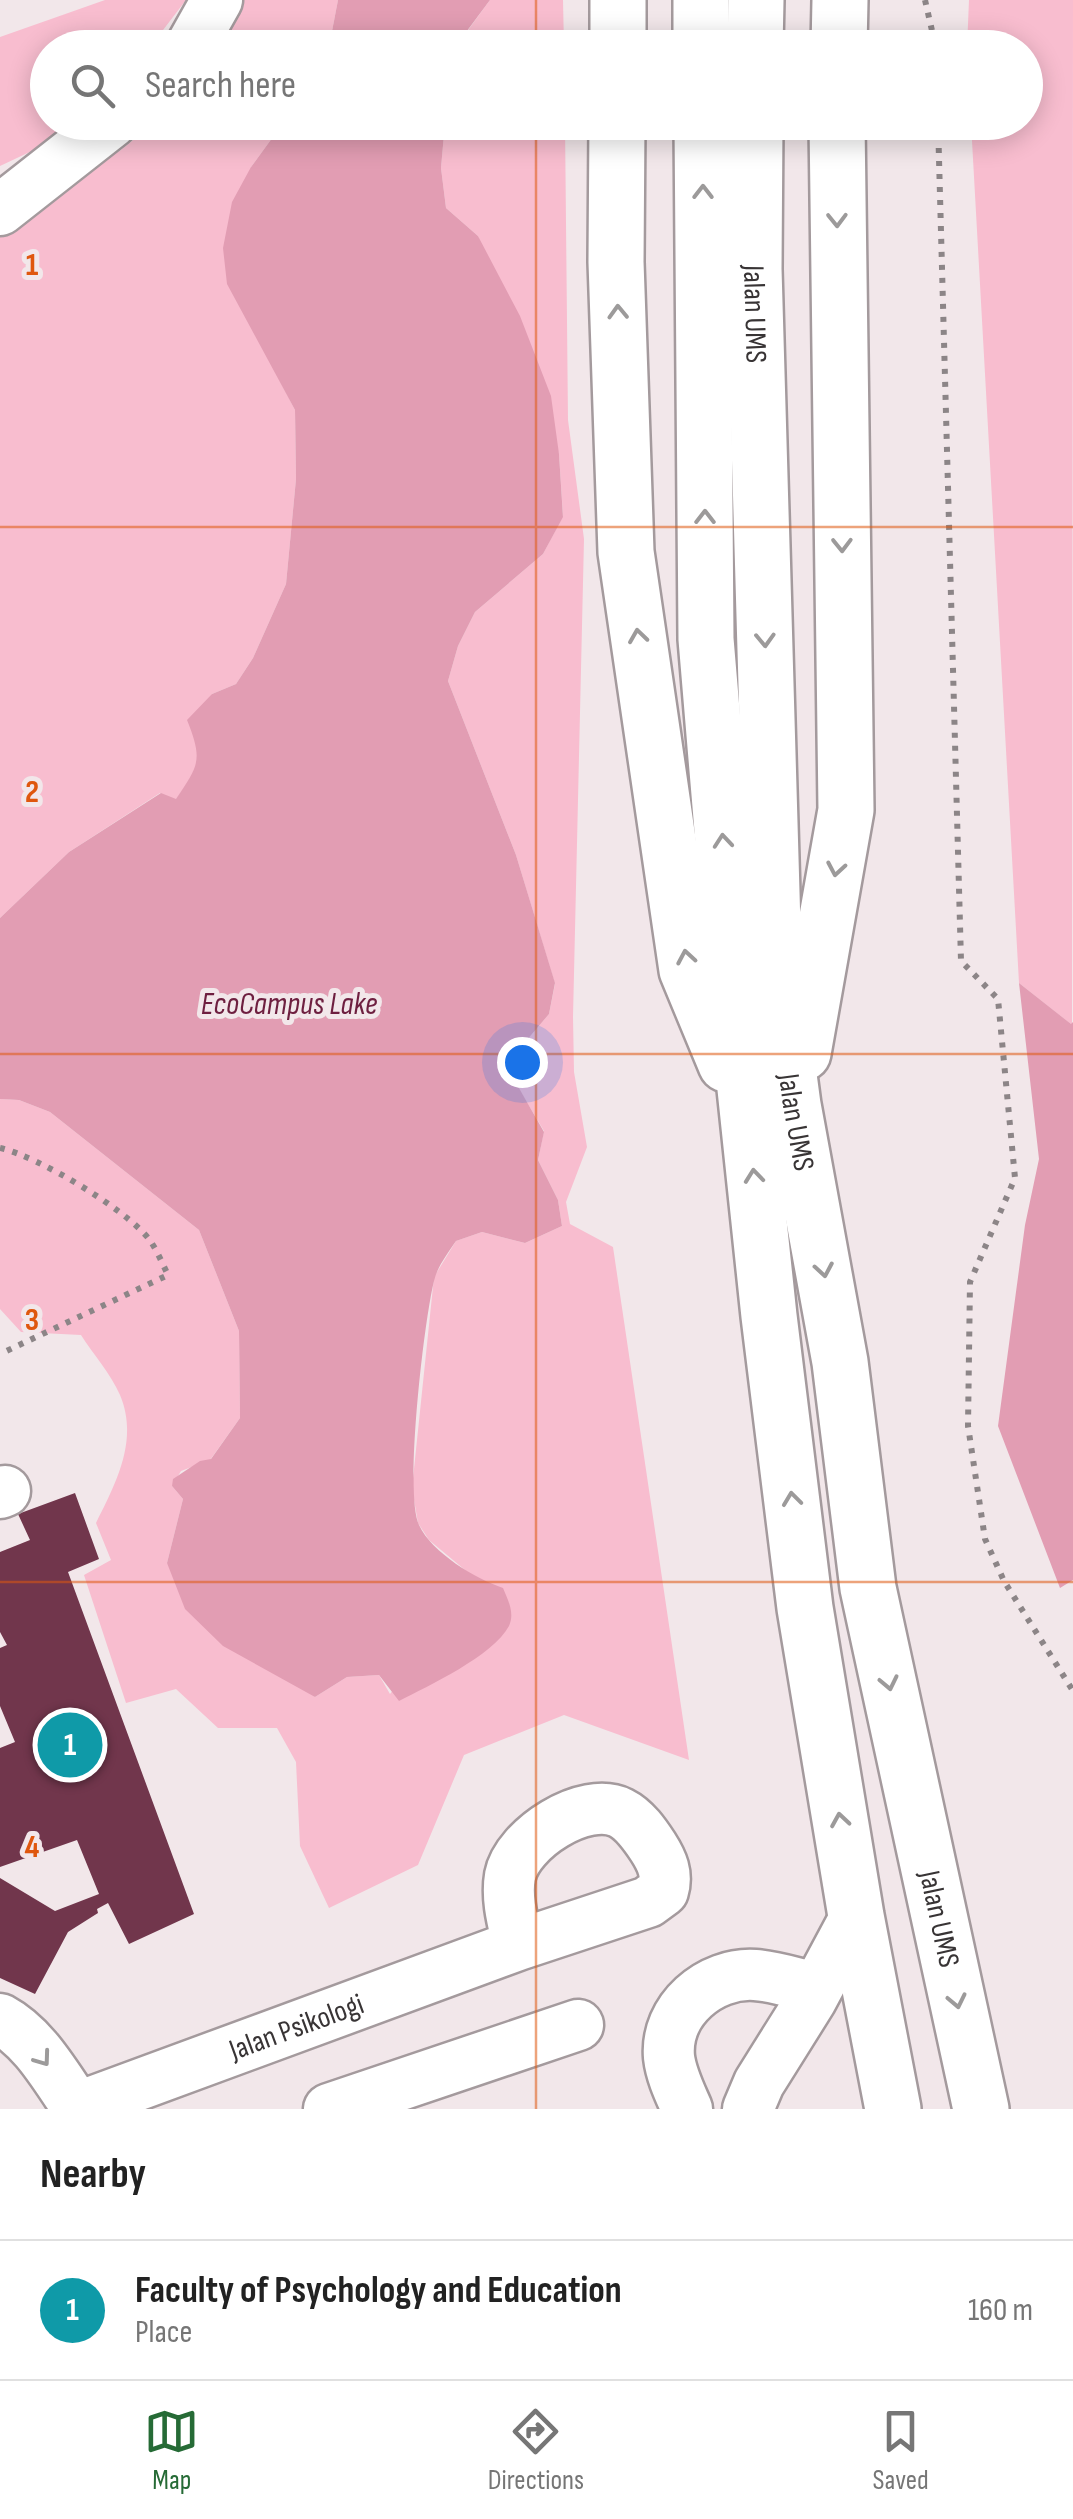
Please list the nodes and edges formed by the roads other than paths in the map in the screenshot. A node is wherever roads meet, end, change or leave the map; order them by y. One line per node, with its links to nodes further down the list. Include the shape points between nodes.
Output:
1 (218, 0): 6 (street)
2 (618, 0): 7 (highway)
3 (701, 0): 8 (highway)
4 (756, 0): 9 (highway)
5 (840, 0): 10 (highway)
6 (200, 30)
7 (618, 30)
8 (702, 30)
9 (756, 30)
10 (839, 30)
11 (89, 140): 16 (street)
12 (617, 140): 17 (highway, one-way to 12, via 687,970 626,552)
13 (702, 140): 17 (highway, Jalan UMS, one-way to 13, via 706,638)
14 (755, 140): 17 (highway, Jalan UMS, one-way to 17, via 774,962)
15 (837, 140): 17 (highway, one-way to 17, via 846,810)
16 (0, 210)
17 (770, 1109): 18 (highway, Jalan UMS, one-way to 17, via 806,1608); 28 (highway, Jalan UMS, one-way to 28, via 840,1362 868,1588)
18 (856, 1916): 20 (street); 27 (highway, Jalan UMS)
19 (518, 1945): 23 (street, Jalan Psikologi)
20 (816, 1988): 25 (street, via 754,1974 718,1980 689,1999 671,2031 669,2056); 26 (street)
21 (0, 2019): 23 (street, one-way to 23, via 34,2048)
22 (578, 2025): 24 (street)
23 (75, 2108)
24 (329, 2109)
25 (686, 2109)
26 (748, 2109)
27 (894, 2109)
28 (981, 2109)

